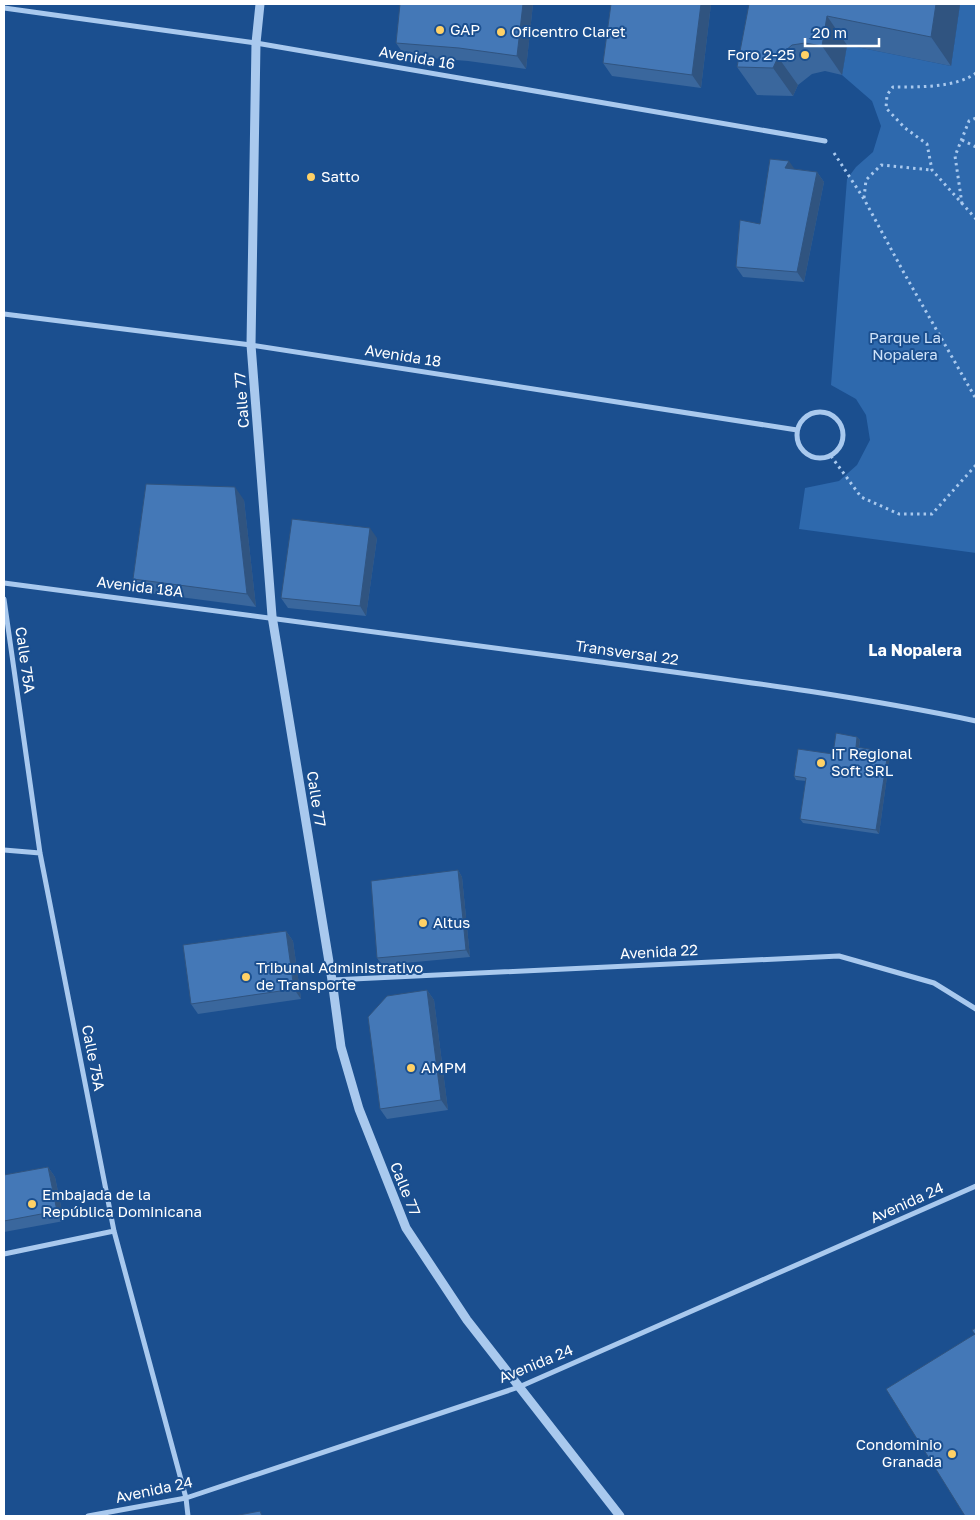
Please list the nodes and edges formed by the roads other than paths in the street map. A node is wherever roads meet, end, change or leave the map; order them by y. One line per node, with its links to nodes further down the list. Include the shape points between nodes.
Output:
1 (260, 4): 3 (street, Calle 77)
2 (4, 8): 3 (street, Avenida 16)
3 (256, 43): 4 (street, Avenida 16); 6 (street, Calle 77)
4 (825, 141)
5 (4, 314): 6 (street, Avenida 18)
6 (251, 345): 7 (street, Avenida 18); 10 (street, Calle 77)
7 (797, 430): 7 (street, via 812,413 828,413 835,417 843,430 843,438 831,456 816,458 809,456 799,445)
8 (4, 583): 10 (street, Avenida 18A)
9 (4, 599): 13 (street, Calle 75A)
10 (272, 616): 11 (street, Transversal 22, via 819,692); 14 (street, Calle 77)
11 (976, 721)
12 (4, 850): 13 (street)
13 (40, 853): 17 (street, Calle 75A)
14 (332, 980): 15 (street, Avenida 22, via 839,956 934,983); 19 (street, Calle 77, via 341,1047 359,1109 406,1228 467,1320)
15 (976, 1009)
16 (976, 1186): 19 (street, Avenida 24)
17 (114, 1231): 18 (street); 20 (street, Calle 75A)
18 (4, 1254)
19 (519, 1386): 20 (street, Avenida 24); 23 (street, Calle 77)
20 (186, 1498): 21 (street, Avenida 24); 22 (street, Calle 75A)
21 (88, 1516)
22 (188, 1516)
23 (620, 1516)

